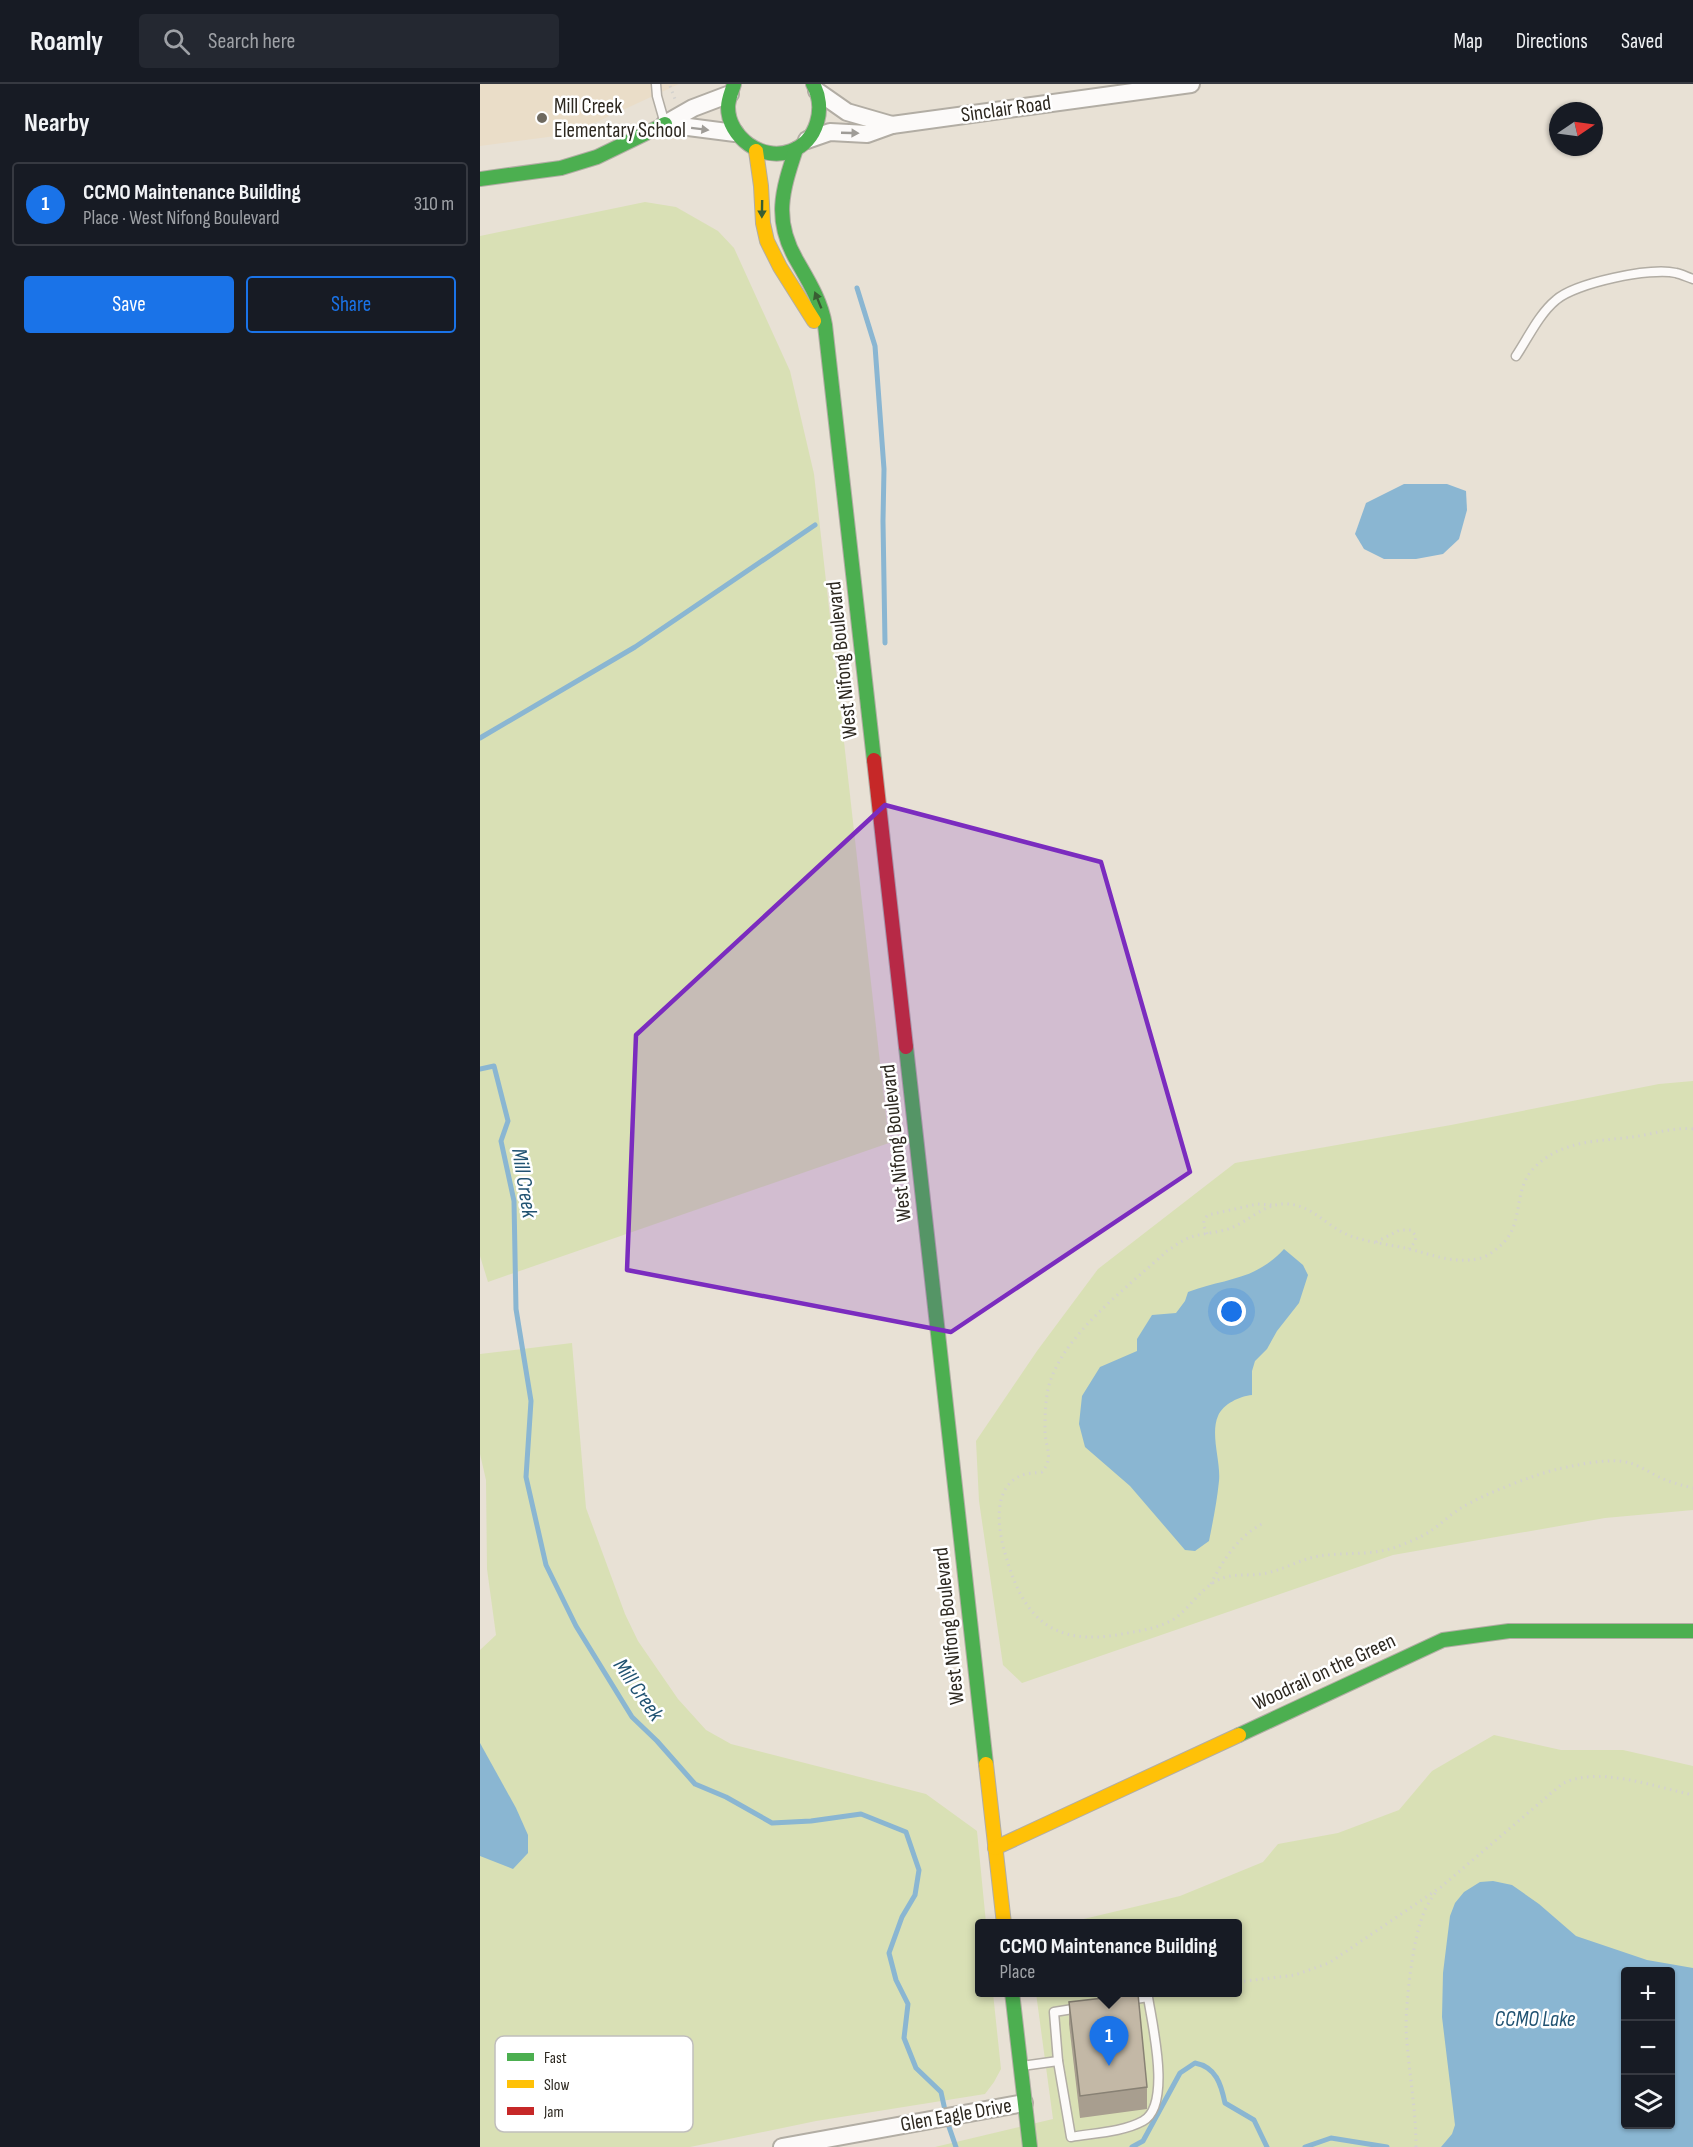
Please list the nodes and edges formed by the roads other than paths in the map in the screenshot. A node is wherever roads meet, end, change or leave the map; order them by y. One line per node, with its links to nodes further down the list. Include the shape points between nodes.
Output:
1 (656, 84): 5 (lane)
2 (1191, 84): 6 (street, Sinclair Road)
3 (815, 87): 6 (street, Sinclair Road, via 847,112); 8 (main road, West Nifong Boulevard, via 820,116)
4 (732, 89): 5 (street); 7 (main road, via 727,108)
5 (665, 124): 7 (street, one-way to 7); 10 (main road, via 597,157 561,168)
6 (892, 125): 8 (street, Sinclair Road, one-way to 6, via 830,132 867,134)
7 (735, 133): 9 (main road)
8 (802, 145): 9 (main road, via 783,153); 13 (main road, West Nifong Boulevard, one-way to 8, via 821,308 809,278 787,243 781,213 783,185)
9 (756, 151): 13 (main road, West Nifong Boulevard, one-way to 13, via 762,223 771,250 808,307)
10 (480, 179)
11 (1693, 279): 12 (lane, via 1674,272 1640,273 1575,289 1556,299)
12 (1516, 356)
13 (829, 357): 15 (main road, West Nifong Boulevard)
14 (1693, 1631): 15 (main road, Woodrail on the Green, via 1509,1631 1443,1640)
15 (995, 1848): 16 (main road, West Nifong Boulevard)
16 (1004, 1919)
17 (1012, 1997): 19 (main road)
18 (1058, 2061): 18 (lane, via 1054,2012 1148,1997 1159,2074 1156,2104 1146,2120 1130,2127 1071,2137); 19 (lane)
19 (1020, 2066): 20 (main road)
20 (1024, 2103): 21 (street, Glen Eagle Drive); 22 (main road)
21 (782, 2147)
22 (1030, 2147)

